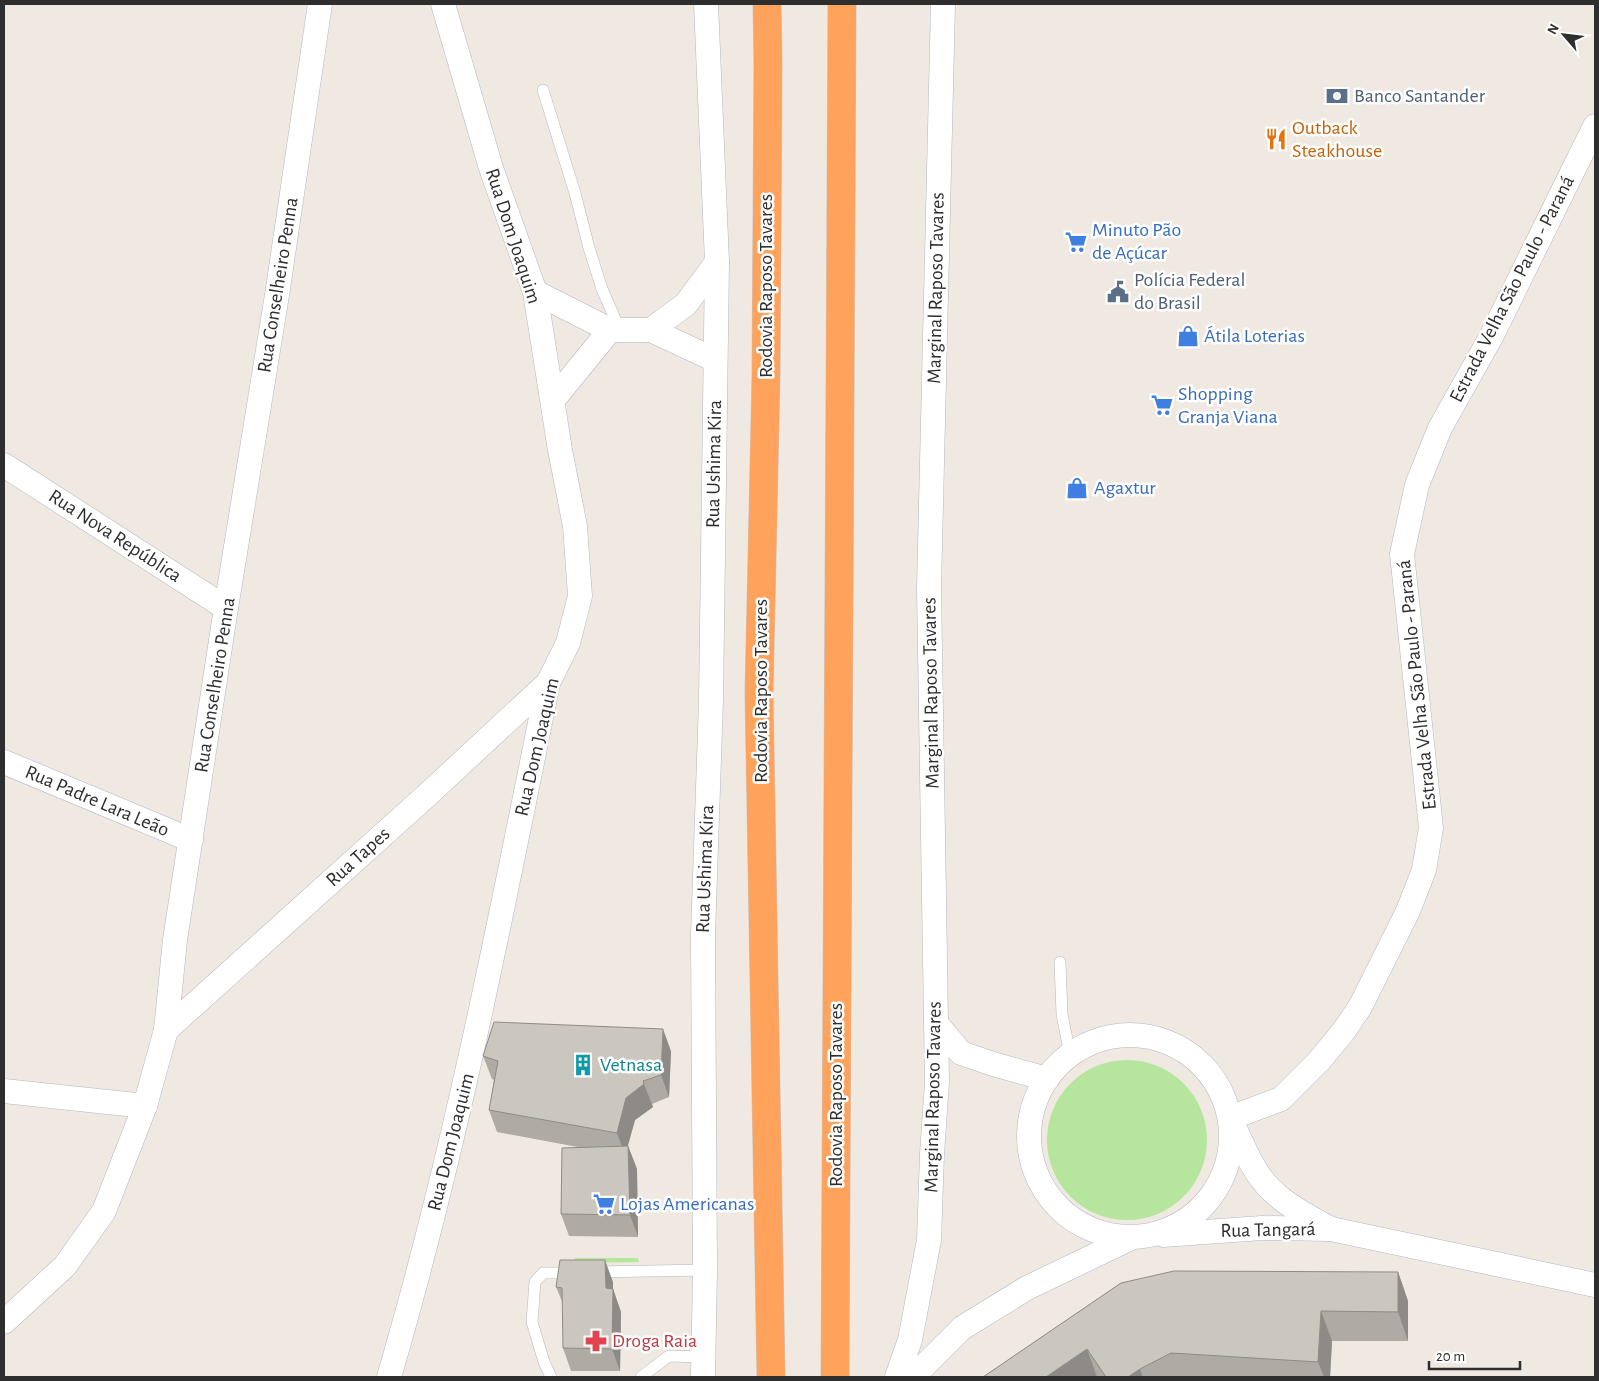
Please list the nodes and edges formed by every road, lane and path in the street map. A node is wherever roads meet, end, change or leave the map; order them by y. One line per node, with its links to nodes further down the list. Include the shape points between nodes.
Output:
1 (320, 4): 16 (street, Rua Conselheiro Penna)
2 (443, 4): 10 (street, Rua Dom Joaquim, via 491,168)
3 (706, 4): 9 (street, Rua Ushima Kira)
4 (767, 4): 37 (highway, Rodovia Raposo Tavares, via 766,376 759,693)
5 (842, 4): 38 (highway, Rodovia Raposo Tavares)
6 (943, 4): 21 (street, Marginal Raposo Tavares, via 929,588)
7 (543, 90): 11 (lane)
8 (1595, 126): 27 (street, Estrada Velha São Paulo - Paraná, via 1491,338 1440,428 1417,486 1402,554 1431,828 1424,870 1408,911 1360,1007 1343,1032 1281,1099)
9 (717, 262): 12 (street, via 686,304); 13 (street, Rua Ushima Kira)
10 (535, 292): 11 (street); 14 (street, Rua Dom Joaquim)
11 (615, 330): 12 (street); 14 (street)
12 (651, 330): 13 (street)
13 (715, 360): 30 (street, Rua Ushima Kira, via 711,700 703,936)
14 (553, 400): 17 (street, Rua Dom Joaquim, via 575,526 580,596 568,642)
15 (4, 465): 16 (street, Rua Nova República)
16 (226, 608): 19 (street, Rua Conselheiro Penna)
17 (548, 683): 22 (street, Rua Tapes); 34 (street, Rua Dom Joaquim, via 477,1032 411,1302)
18 (4, 762): 19 (street, Rua Padre Lara Leão)
19 (191, 840): 22 (street, Rua Conselheiro Penna, via 175,940)
20 (1060, 962): 23 (lane, via 1062,1014)
21 (936, 1024): 24 (street, via 961,1053); 39 (street, Marginal Raposo Tavares, via 937,1082 929,1240 910,1340)
22 (166, 1030): 26 (street, Rua Conselheiro Penna)
23 (1070, 1055): 24 (street); 27 (street, via 1101,1040 1118,1037 1135,1035 1168,1042 1197,1060 1219,1086)
24 (1047, 1079): 29 (street, via 1035,1104 1030,1131 1032,1158 1041,1184 1057,1207 1078,1224 1104,1234)
25 (4, 1092): 26 (street)
26 (145, 1106): 32 (street, Rua Conselheiro Penna, via 104,1211 65,1266)
27 (1230, 1118): 28 (street, Rua Tangará, via 1257,1173 1274,1192 1296,1210); 29 (street, via 1230,1151 1220,1183 1205,1203 1173,1228)
28 (1331, 1230): 29 (street, Rua Tangará, via 1262,1228); 31 (street)
29 (1136, 1237): 40 (street, via 1027,1288 962,1328)
30 (705, 1270): 33 (street, Rua Ushima Kira); 35 (lane, via 543,1273 535,1282 532,1322)
31 (1595, 1285)
32 (4, 1322)
33 (704, 1367): 36 (lane, via 669,1356)
34 (389, 1377)
35 (551, 1377)
36 (641, 1377)
37 (771, 1377)
38 (835, 1377)
39 (897, 1377)
40 (913, 1377)

